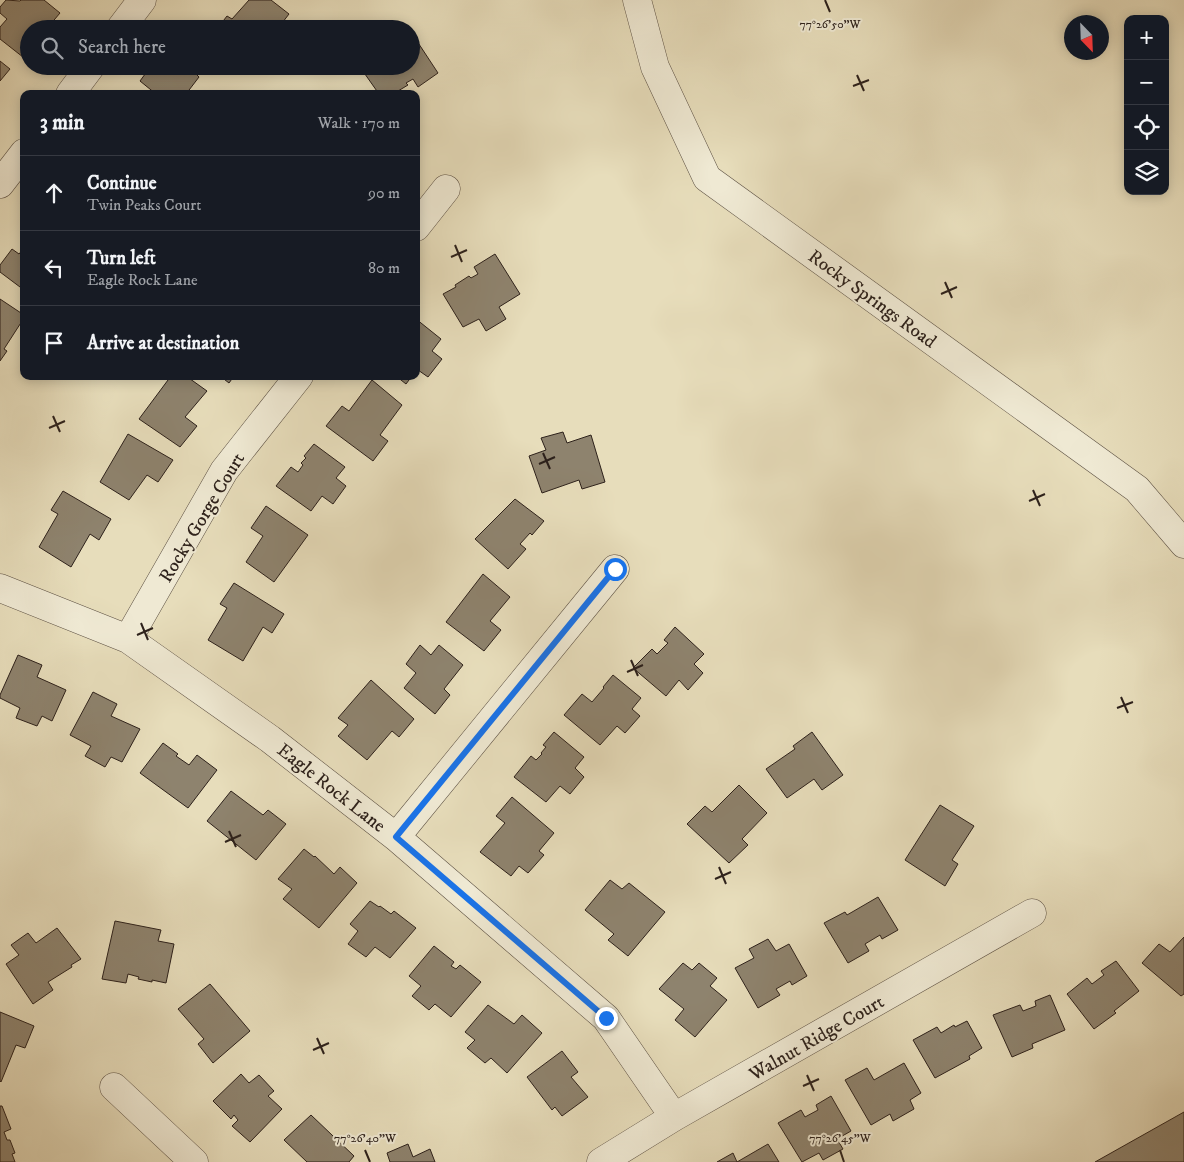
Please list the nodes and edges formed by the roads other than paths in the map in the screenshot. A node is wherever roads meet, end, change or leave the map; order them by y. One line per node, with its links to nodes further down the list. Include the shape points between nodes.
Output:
1 (142, 0): 3 (street)
2 (637, 0): 11 (street, Rocky Springs Road, via 655,67 707,178 1136,489)
3 (127, 20)
4 (84, 75): 5 (street)
5 (73, 90)
6 (20, 158): 7 (street)
7 (0, 184)
8 (446, 190): 9 (street)
9 (420, 222)
10 (296, 380): 14 (street, Rocky Gorge Court, via 224,471)
11 (1184, 544)
12 (615, 569): 15 (street)
13 (0, 588): 14 (street, Eagle Rock Lane)
14 (128, 639): 15 (street, Eagle Rock Lane, via 270,739)
15 (396, 837): 18 (street, Eagle Rock Lane, via 606,1018)
16 (1032, 913): 18 (street, Walnut Ridge Court)
17 (114, 1087): 19 (street)
18 (674, 1117): 20 (street, Walnut Ridge Court)
19 (194, 1162)
20 (601, 1162)

